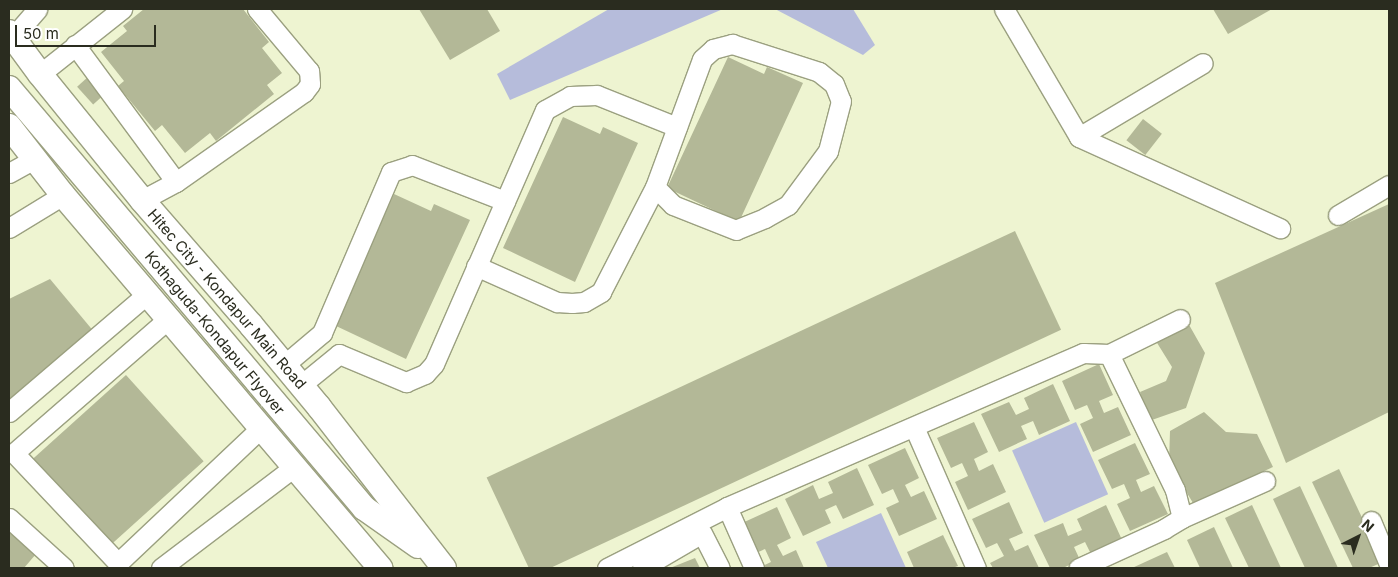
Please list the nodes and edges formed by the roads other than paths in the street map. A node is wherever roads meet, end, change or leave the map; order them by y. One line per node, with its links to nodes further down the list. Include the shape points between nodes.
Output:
1 (37, 9): 5 (street)
2 (122, 9): 6 (street)
3 (257, 9): 15 (street, via 309,71 310,84 304,92)
4 (1004, 9): 12 (street)
5 (11, 35): 8 (main road, Hitec City - Kondapur Main Road)
6 (75, 45): 8 (street); 15 (street)
7 (1203, 63): 12 (street)
8 (40, 74): 19 (main road, Hitec City - Kondapur Main Road)
9 (9, 88): 42 (main road, Kothaguda-Kondapur Flyover, via 364,508)
10 (9, 126): 13 (main road)
11 (677, 127): 17 (street); 17 (street, via 702,59 714,49 732,44 819,72 834,84 841,101 828,151 788,205 765,218 736,230 673,205); 20 (street, via 597,95 570,96 545,110)
12 (1079, 137): 23 (street)
13 (36, 158): 14 (street); 18 (main road)
14 (9, 173)
15 (176, 182): 19 (street)
16 (1389, 185): 21 (street)
17 (655, 187): 24 (street, via 601,292 584,302 557,302)
18 (63, 195): 22 (street); 25 (main road)
19 (142, 200): 31 (main road, Hitec City - Kondapur Main Road)
20 (505, 201): 24 (street); 28 (street, via 412,165 392,172)
21 (1338, 215)
22 (9, 228)
23 (1280, 228)
24 (476, 266): 29 (street, via 434,364 425,374 406,382)
25 (147, 294): 26 (main road); 33 (street)
26 (168, 319): 35 (main road); 35 (street, via 14,453 118,563)
27 (1180, 319): 30 (street)
28 (322, 333): 29 (street); 31 (street)
29 (340, 354): 32 (street)
30 (1109, 354): 34 (street, via 1083,353); 40 (street, via 1175,490)
31 (290, 360): 32 (main road, Hitec City - Kondapur Main Road)
32 (306, 380): 42 (main road, Hitec City - Kondapur Main Road)
33 (9, 412)
34 (914, 427): 38 (street); 51 (street)
35 (261, 428): 36 (main road)
36 (294, 467): 45 (street); 46 (main road)
37 (1265, 481): 40 (street)
38 (727, 507): 47 (street); 50 (street)
39 (9, 518): 44 (street)
40 (1182, 518): 52 (street, via 1164,530)
41 (1370, 521): 43 (street)
42 (441, 564)
43 (1389, 564)
44 (64, 568)
45 (161, 568)
46 (381, 568)
47 (607, 568)
48 (642, 568): 49 (street, via 702,533)
49 (720, 568)
50 (754, 568)
51 (976, 568)
52 (1079, 568)

